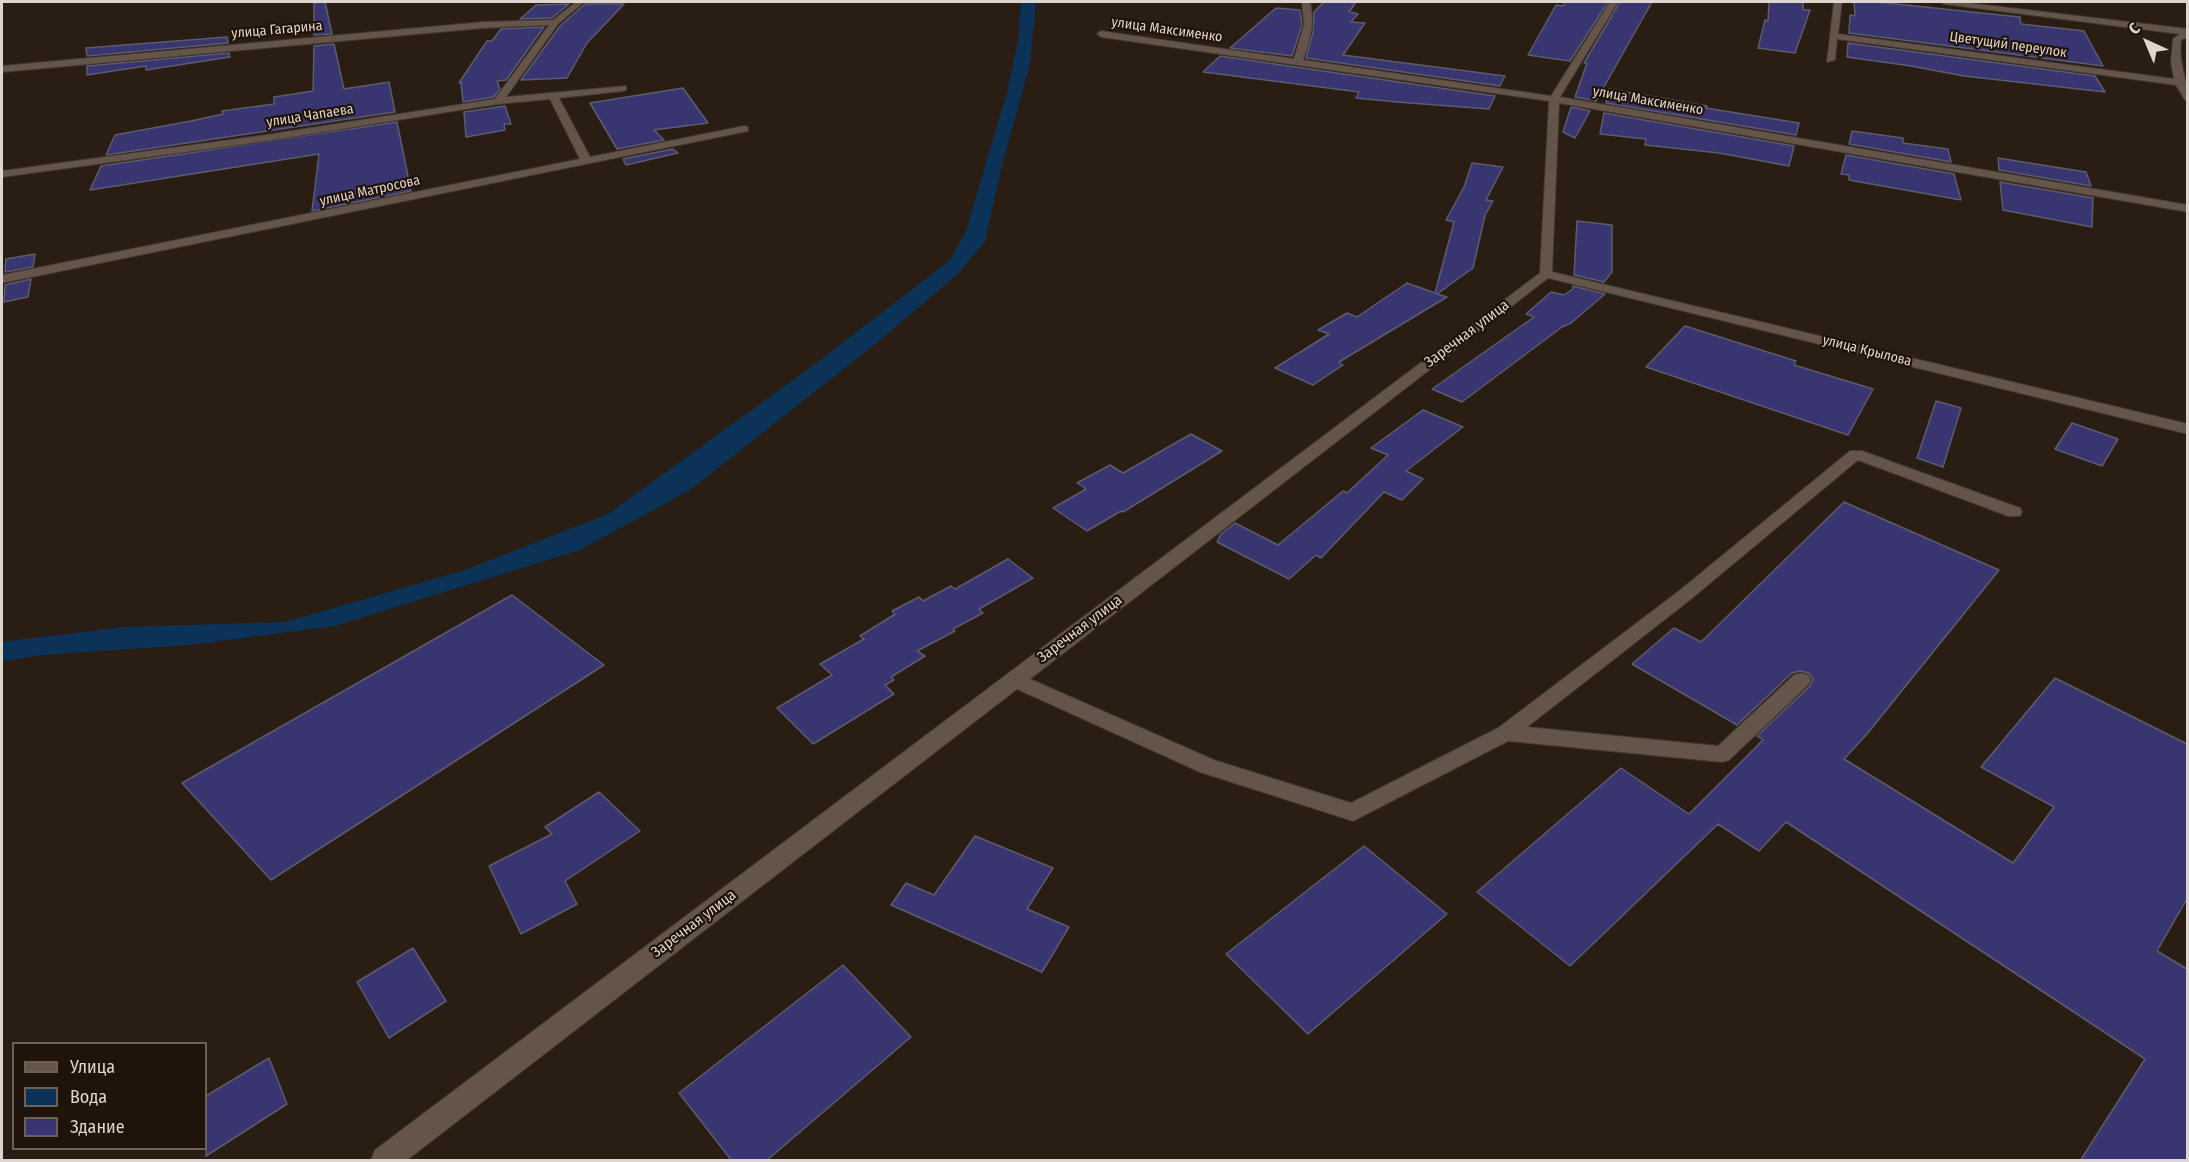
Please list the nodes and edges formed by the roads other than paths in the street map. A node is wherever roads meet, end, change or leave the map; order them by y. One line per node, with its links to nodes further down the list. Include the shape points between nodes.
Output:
1 (580, 2): 6 (street)
2 (1306, 2): 11 (street, via 1308,33)
3 (1614, 2): 17 (street)
4 (1838, 2): 9 (street)
5 (1944, 2): 7 (street)
6 (555, 22): 12 (street, улица Гагарина, via 483,25); 18 (street)
7 (2187, 32): 13 (street, via 2177,39)
8 (1101, 34): 11 (street, улица Максименко)
9 (1835, 36): 10 (street); 13 (street, Цветущий переулок)
10 (1830, 60)
11 (1298, 63): 17 (street, улица Максименко)
12 (2, 69)
13 (2178, 82): 16 (street)
14 (623, 88): 15 (street, улица Чапаева)
15 (553, 95): 18 (street, улица Чапаева); 20 (street)
16 (2187, 98)
17 (1554, 99): 22 (street, улица Максименко); 23 (street)
18 (498, 101): 21 (street, улица Чапаева)
19 (744, 129): 20 (street, улица Матросова)
20 (586, 161): 24 (street, улица Матросова)
21 (2, 174)
22 (2187, 209)
23 (1546, 274): 25 (street, улица Крылова); 27 (street, Заречная улица)
24 (2, 279)
25 (2187, 429)
26 (2014, 512): 29 (street, via 1856,454 1685,595)
27 (1014, 680): 29 (street, via 1207,766 1353,812); 30 (street, Заречная улица)
28 (1801, 680): 29 (street, via 1722,753)
29 (1505, 733)
30 (384, 1161)

